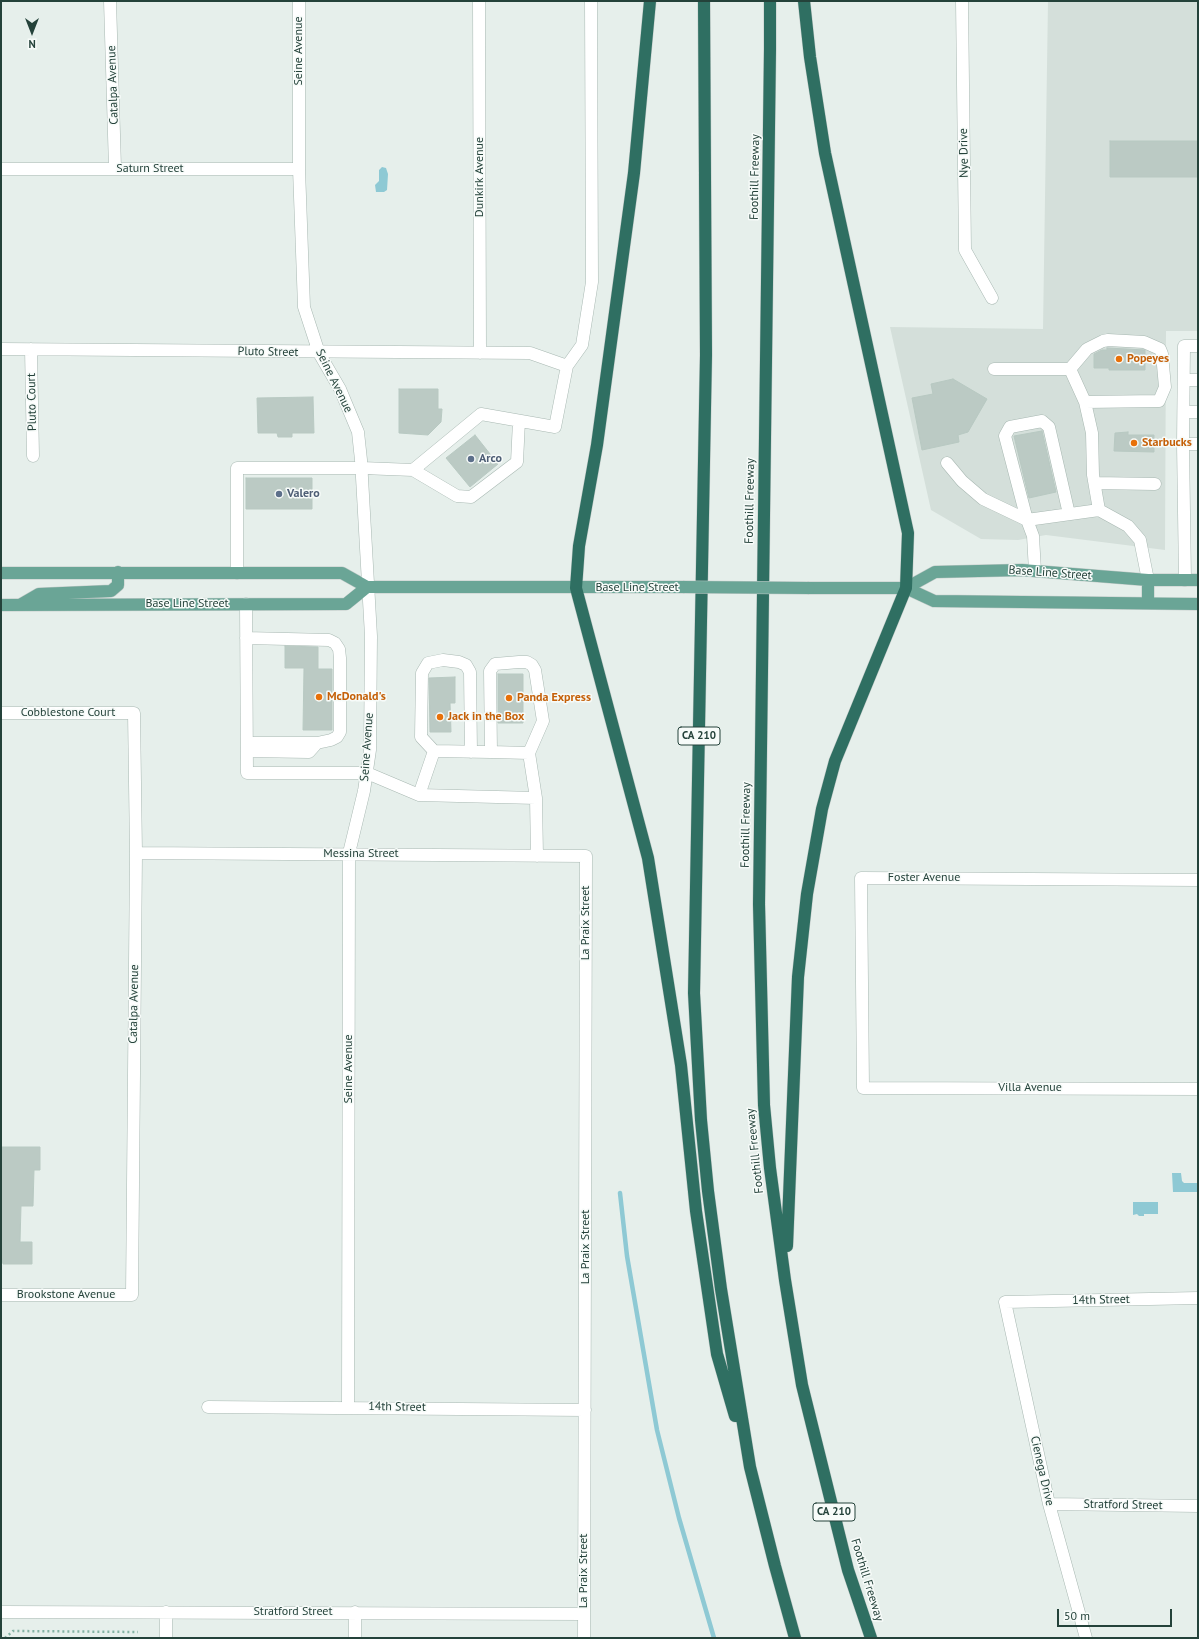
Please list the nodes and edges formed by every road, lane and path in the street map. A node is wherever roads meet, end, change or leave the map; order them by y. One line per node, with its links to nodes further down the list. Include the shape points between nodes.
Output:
1 (110, 1): 10 (street, Catalpa Avenue)
2 (299, 1): 12 (street, Seine Avenue)
3 (479, 1): 18 (street, Dunkirk Avenue)
4 (591, 1): 19 (street, via 592,282 582,344)
5 (650, 1): 47 (highway, via 633,180 597,444 579,546)
6 (704, 1): 80 (highway, CA 210, via 706,355 694,993 708,1191)
7 (770, 1): 72 (highway, Foothill Freeway / CA 210, via 759,904 764,1105)
8 (804, 1): 48 (highway, via 810,57 826,153 908,533)
9 (962, 1): 13 (street, Nye Drive, via 964,250)
10 (115, 168): 11 (street, Saturn Street); 12 (street, Saturn Street)
11 (1, 169)
12 (299, 169): 17 (street, Seine Avenue, via 304,307)
13 (992, 298)
14 (1198, 346): 22 (street, via 1184,346)
15 (1, 349): 16 (street, Pluto Street)
16 (31, 349): 17 (street, Pluto Street); 30 (street, Pluto Court)
17 (319, 353): 18 (street, Pluto Street); 32 (street, Seine Avenue, via 340,389 358,432)
18 (480, 353): 19 (street, Pluto Street, via 530,353)
19 (567, 366): 27 (street, via 555,427)
20 (994, 369): 21 (street)
21 (1070, 369): 24 (street); 24 (street, via 1087,349 1108,340 1140,342 1158,347 1162,354 1165,387 1160,401)
22 (1184, 380): 23 (street); 25 (street)
23 (1198, 380)
24 (1085, 402): 34 (street, via 1092,433)
25 (1184, 412): 26 (street); 28 (street)
26 (1198, 412)
27 (519, 421): 33 (street, via 481,414); 33 (street, via 517,462 471,498 457,496)
28 (1183, 444): 29 (street); 44 (street)
29 (1198, 444)
30 (33, 456)
31 (947, 463): 38 (street, via 962,481 983,499)
32 (362, 468): 33 (street); 42 (street, via 237,468); 46 (street, Seine Avenue)
33 (413, 470)
34 (1095, 484): 35 (street); 36 (street)
35 (1155, 484)
36 (1099, 510): 37 (street); 43 (street, via 1128,526 1140,540)
37 (1069, 514): 38 (street); 38 (street, via 1049,427 1042,421 1010,428 1005,436)
38 (1027, 520): 39 (street, via 1033,536)
39 (1035, 571): 43 (main road, Base Line Street); 48 (main road, Base Line Street, via 935,572)
40 (118, 572): 41 (main road, Base Line Street); 42 (main road, Base Line Street); 53 (main road, via 118,585 111,591 39,594)
41 (1, 573)
42 (237, 573): 46 (main road, Base Line Street, via 342,573)
43 (1148, 580): 44 (main road, Base Line Street); 49 (main road)
44 (1185, 580): 45 (main road, Base Line Street)
45 (1198, 580)
46 (367, 587): 47 (main road, Base Line Street); 50 (main road, Base Line Street, via 346,604); 62 (street, Seine Avenue, via 371,636 370,750)
47 (576, 588): 48 (main road, Base Line Street, bridge); 80 (highway, via 648,858 681,1065 696,1211 717,1354)
48 (906, 588): 49 (main road, Base Line Street, via 934,601); 72 (highway, via 835,761 822,809 807,894 798,977)
49 (1148, 603): 51 (main road, Base Line Street)
50 (246, 604): 53 (main road, Base Line Street); 54 (street)
51 (1198, 604)
52 (1, 605): 53 (main road, Base Line Street)
53 (19, 605)
54 (246, 638): 57 (street); 57 (street, via 329,640 335,643 339,649 340,732 331,740 317,743 309,752)
55 (1, 713): 56 (street, Cobblestone Court)
56 (134, 713): 65 (street, Catalpa Avenue)
57 (247, 747): 62 (street, via 247,773)
58 (434, 751): 59 (street); 59 (street, via 421,737 422,673 428,663 443,660 466,665 470,672); 63 (street)
59 (471, 752): 60 (street)
60 (491, 752): 61 (street); 61 (street, via 490,671 495,664 527,662 535,670 543,721)
61 (529, 753): 64 (street)
62 (367, 773): 63 (street); 66 (street, Seine Avenue)
63 (419, 796): 64 (street)
64 (536, 798): 67 (street)
65 (136, 853): 66 (street, Messina Street); 74 (street, Catalpa Avenue)
66 (349, 854): 67 (street, Messina Street); 78 (street, Seine Avenue)
67 (537, 856): 68 (street, Messina Street)
68 (586, 856): 79 (street, La Praix Street)
69 (1198, 880): 70 (street, Foster Avenue, via 861,878)
70 (862, 1088): 71 (street, Villa Avenue)
71 (1198, 1089)
72 (786, 1280): 93 (highway, Foothill Freeway / CA 210, via 802,1385 848,1570)
73 (1, 1295): 74 (street, Brookstone Avenue)
74 (132, 1295)
75 (1198, 1298): 76 (street, 14th Street)
76 (1005, 1302): 81 (street, Cienega Drive)
77 (208, 1407): 78 (street, 14th Street)
78 (348, 1407): 79 (street, 14th Street)
79 (586, 1410): 86 (street, La Praix Street)
80 (750, 1467): 92 (highway, CA 210)
81 (1049, 1504): 82 (street, Stratford Street); 94 (street, Cienega Drive)
82 (1198, 1506)
83 (1, 1612): 84 (street, Stratford Street)
84 (166, 1612): 85 (street, Stratford Street); 89 (street)
85 (355, 1612): 86 (street, Stratford Street); 90 (street)
86 (584, 1614): 91 (street, La Praix Street)
87 (138, 1632): 88 (path, via 13,1632)
88 (5, 1638)
89 (166, 1638)
90 (355, 1638)
91 (584, 1638)
92 (795, 1638)
93 (870, 1638)
94 (1086, 1638)

